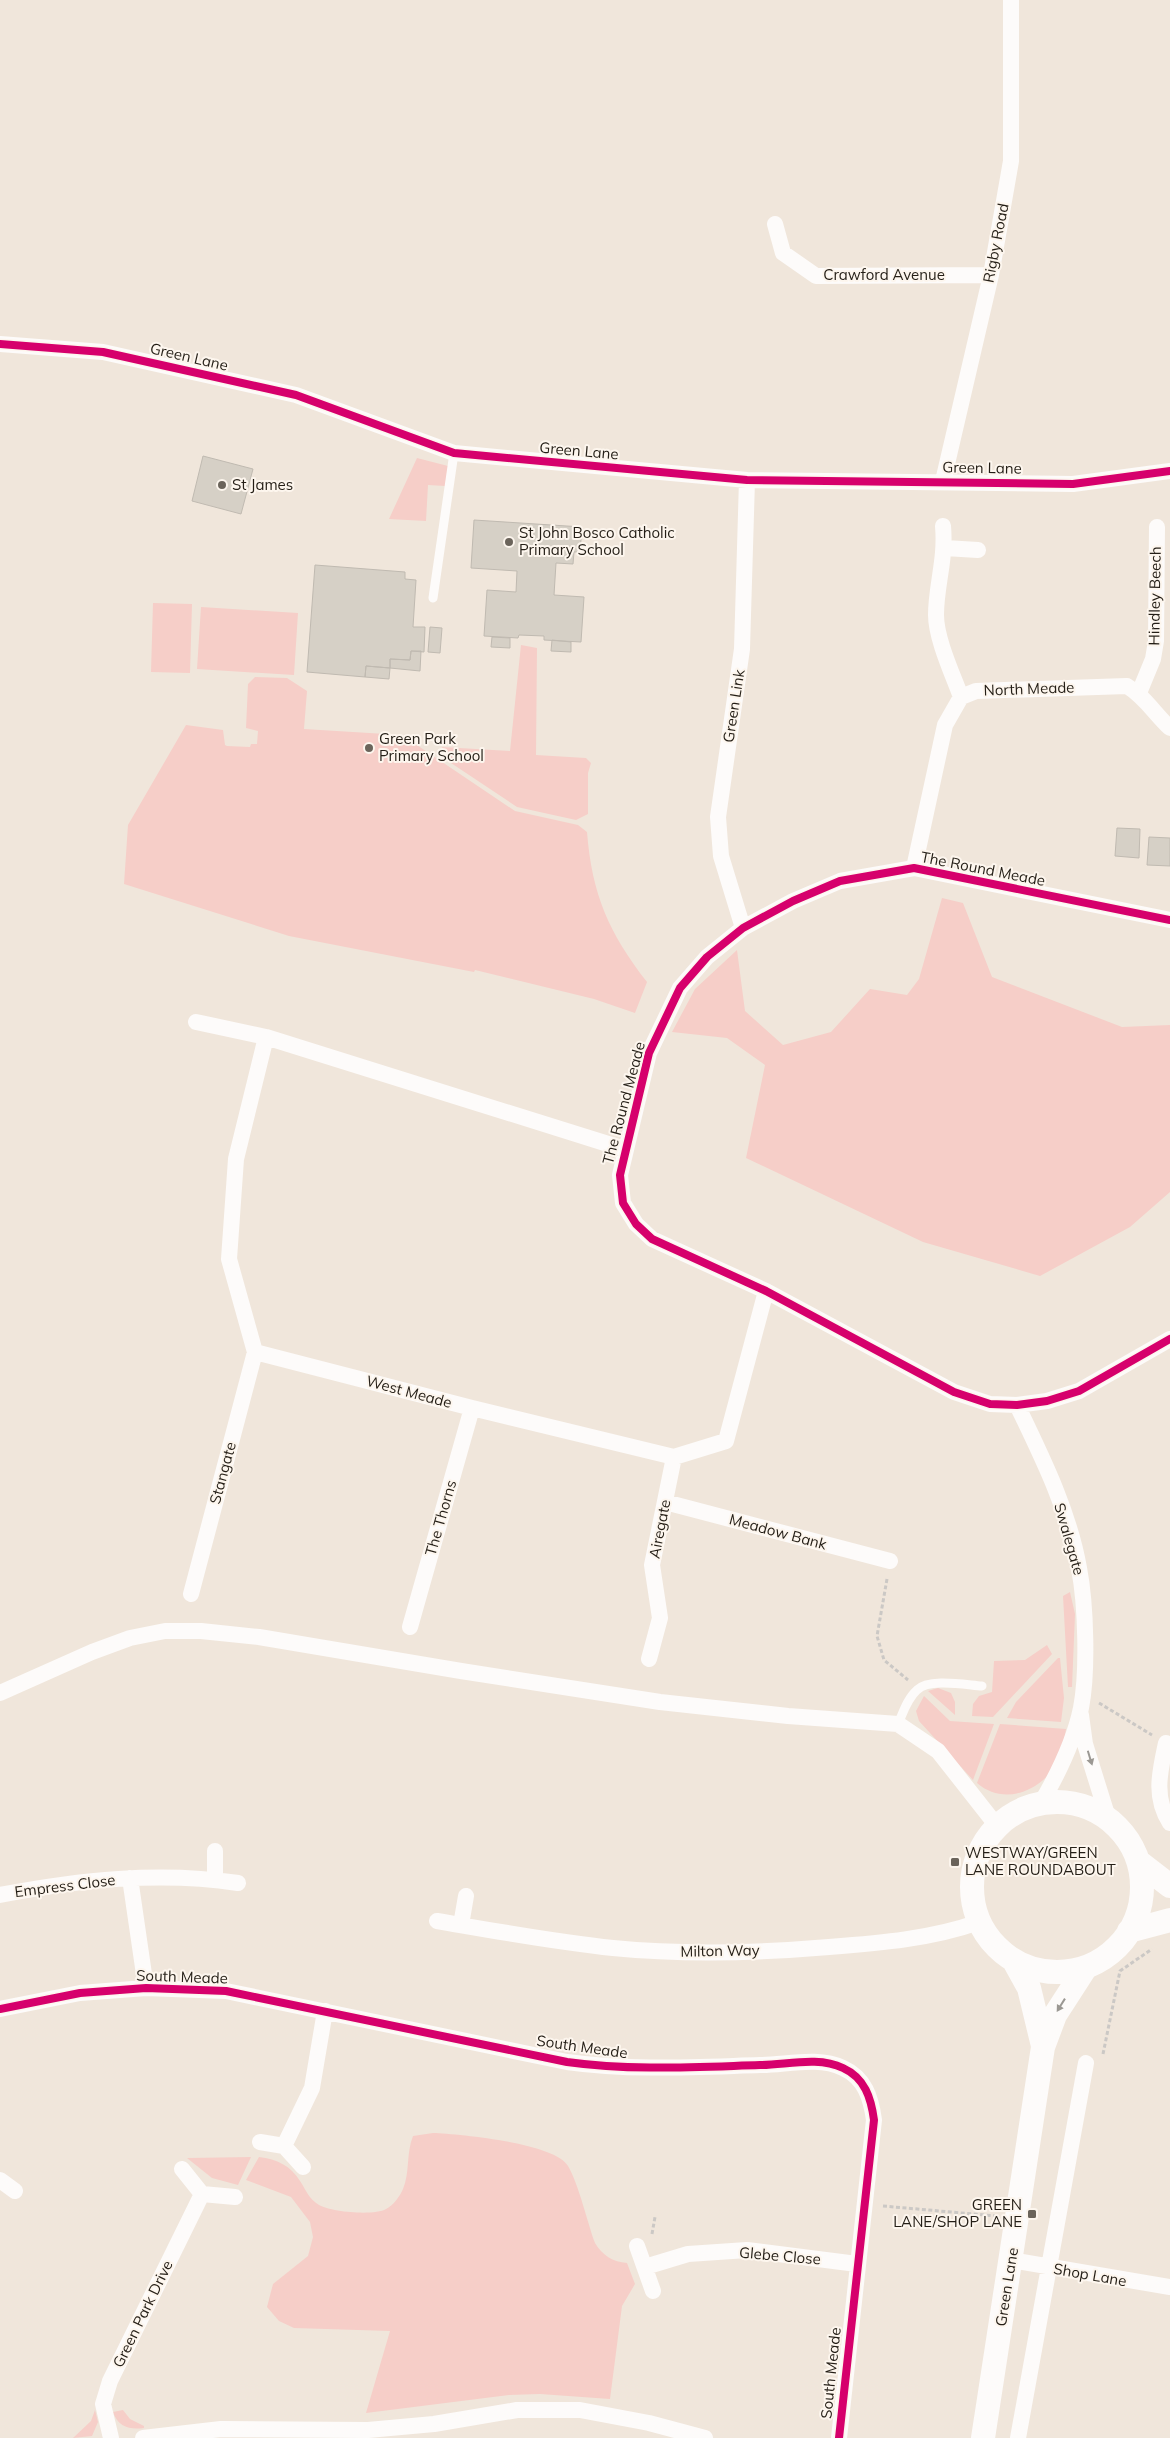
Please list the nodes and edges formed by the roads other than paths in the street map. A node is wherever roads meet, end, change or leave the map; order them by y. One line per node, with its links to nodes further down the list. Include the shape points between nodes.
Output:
1 (1011, 0): 3 (street, Rigby Road, via 1011,161)
2 (775, 224): 3 (street, Crawford Avenue, via 783,253 816,276)
3 (990, 275): 8 (street, Rigby Road)
4 (0, 344): 5 (street, Green Lane, via 103,352 296,395)
5 (454, 453): 7 (street, Green Lane); 13 (lane)
6 (1170, 471): 8 (street, Green Lane, via 1073,484)
7 (747, 480): 8 (street, Green Lane); 19 (street, Green Link, via 742,649 718,817 721,856)
8 (943, 481)
9 (943, 526): 11 (street)
10 (1157, 526): 14 (street, Hindley Beech, via 1156,641 1153,659)
11 (945, 548): 12 (street); 15 (street, via 936,616)
12 (978, 550)
13 (433, 598)
14 (1139, 693): 15 (street, North Meade, via 1127,686 1112,685 976,691); 16 (street)
15 (961, 697): 17 (street, via 945,725)
16 (1170, 728)
17 (914, 868): 18 (street, The Round Meade); 19 (street, The Round Meade, via 840,881)
18 (1170, 920)
19 (743, 928): 22 (street, The Round Meade, via 707,957 680,988 649,1053)
20 (196, 1022): 21 (street)
21 (266, 1037): 22 (street); 25 (street, via 236,1159 229,1259)
22 (624, 1149): 23 (street, The Round Meade, via 620,1175 623,1203 636,1224 652,1239)
23 (766, 1291): 26 (street, The Round Meade, via 954,1392 990,1404); 28 (street, via 726,1440)
24 (1170, 1339): 26 (street, The Round Meade, via 1078,1391 1047,1401)
25 (255, 1352): 27 (street, West Meade); 31 (street, Stangate)
26 (1017, 1405): 36 (street, Swalegate, via 1041,1455 1066,1521 1079,1568 1084,1635)
27 (472, 1408): 28 (street, West Meade); 32 (street, The Thorns)
28 (674, 1457): 29 (street, Airegate)
29 (665, 1502): 30 (street, Meadow Bank); 33 (street, Airegate, via 652,1566 660,1618)
30 (890, 1561)
31 (191, 1594)
32 (410, 1627)
33 (649, 1659)
34 (982, 1686): 37 (lane, via 939,1683 918,1689)
35 (0, 1693): 37 (street, via 130,1638 165,1631 201,1631 259,1637 660,1702)
36 (1081, 1705): 39 (street, Swalegate, via 1058,1775); 40 (street, Swalegate, one-way to 40, via 1086,1744)
37 (898, 1724): 42 (street, via 938,1750)
38 (1166, 1743): 41 (street, via 1158,1780 1162,1811)
39 (1041, 1803): 40 (main road, via 1072,1803 1095,1810); 42 (main road, via 1016,1811)
40 (1109, 1821): 44 (main road, via 1130,1843)
41 (1170, 1822)
42 (997, 1826): 53 (main road, via 976,1856 972,1901)
43 (215, 1851): 46 (street)
44 (1139, 1862): 48 (main road); 55 (main road, via 1142,1898)
45 (130, 1878): 46 (street, Empress Close); 49 (street, Empress Close, via 86,1880); 58 (street, Empress Close)
46 (215, 1880): 47 (street, Empress Close)
47 (238, 1883)
48 (1170, 1886)
49 (0, 1895)
50 (466, 1896): 54 (street)
51 (1170, 1920): 55 (main road)
52 (436, 1921): 54 (street, Milton Way)
53 (979, 1922): 54 (street, Milton Way, via 938,1934 871,1944 693,1953 614,1948); 56 (main road, via 987,1936)
54 (461, 1925)
55 (1130, 1931): 57 (main road, via 1108,1955)
56 (1014, 1961): 57 (main road, via 1048,1972 1068,1972); 61 (main road, Green Lane, via 1029,1988)
57 (1086, 1967): 61 (main road, Green Lane, one-way to 61, via 1055,2015)
58 (146, 1988): 59 (street, South Meade, via 80,1993); 60 (street, South Meade, via 226,1991)
59 (0, 2009)
60 (325, 2011): 64 (street, via 312,2088); 73 (street, South Meade, via 609,2068 819,2062 843,2068 860,2081 871,2098 874,2120)
61 (1043, 2047): 72 (main road, Green Lane)
62 (1086, 2063): 75 (street)
63 (260, 2142): 64 (street)
64 (284, 2146): 65 (street)
65 (303, 2167)
66 (182, 2169): 69 (street)
67 (0, 2180): 68 (street)
68 (15, 2191)
69 (202, 2194): 70 (street); 78 (street, Green Park Drive, via 110,2381 103,2404)
70 (235, 2197)
71 (637, 2246): 74 (street)
72 (1011, 2260): 75 (street, Shop Lane); 82 (main road, Green Lane)
73 (857, 2264): 74 (street, Glebe Close, via 747,2250 688,2254); 81 (street, South Meade)
74 (646, 2267): 77 (street)
75 (1048, 2267): 76 (street, Shop Lane); 83 (street)
76 (1170, 2287)
77 (653, 2291)
78 (111, 2438)
79 (143, 2438): 80 (street, via 221,2429 368,2430 434,2424 517,2410 580,2410)
80 (705, 2438)
81 (838, 2438)
82 (983, 2438)
83 (1018, 2438)

